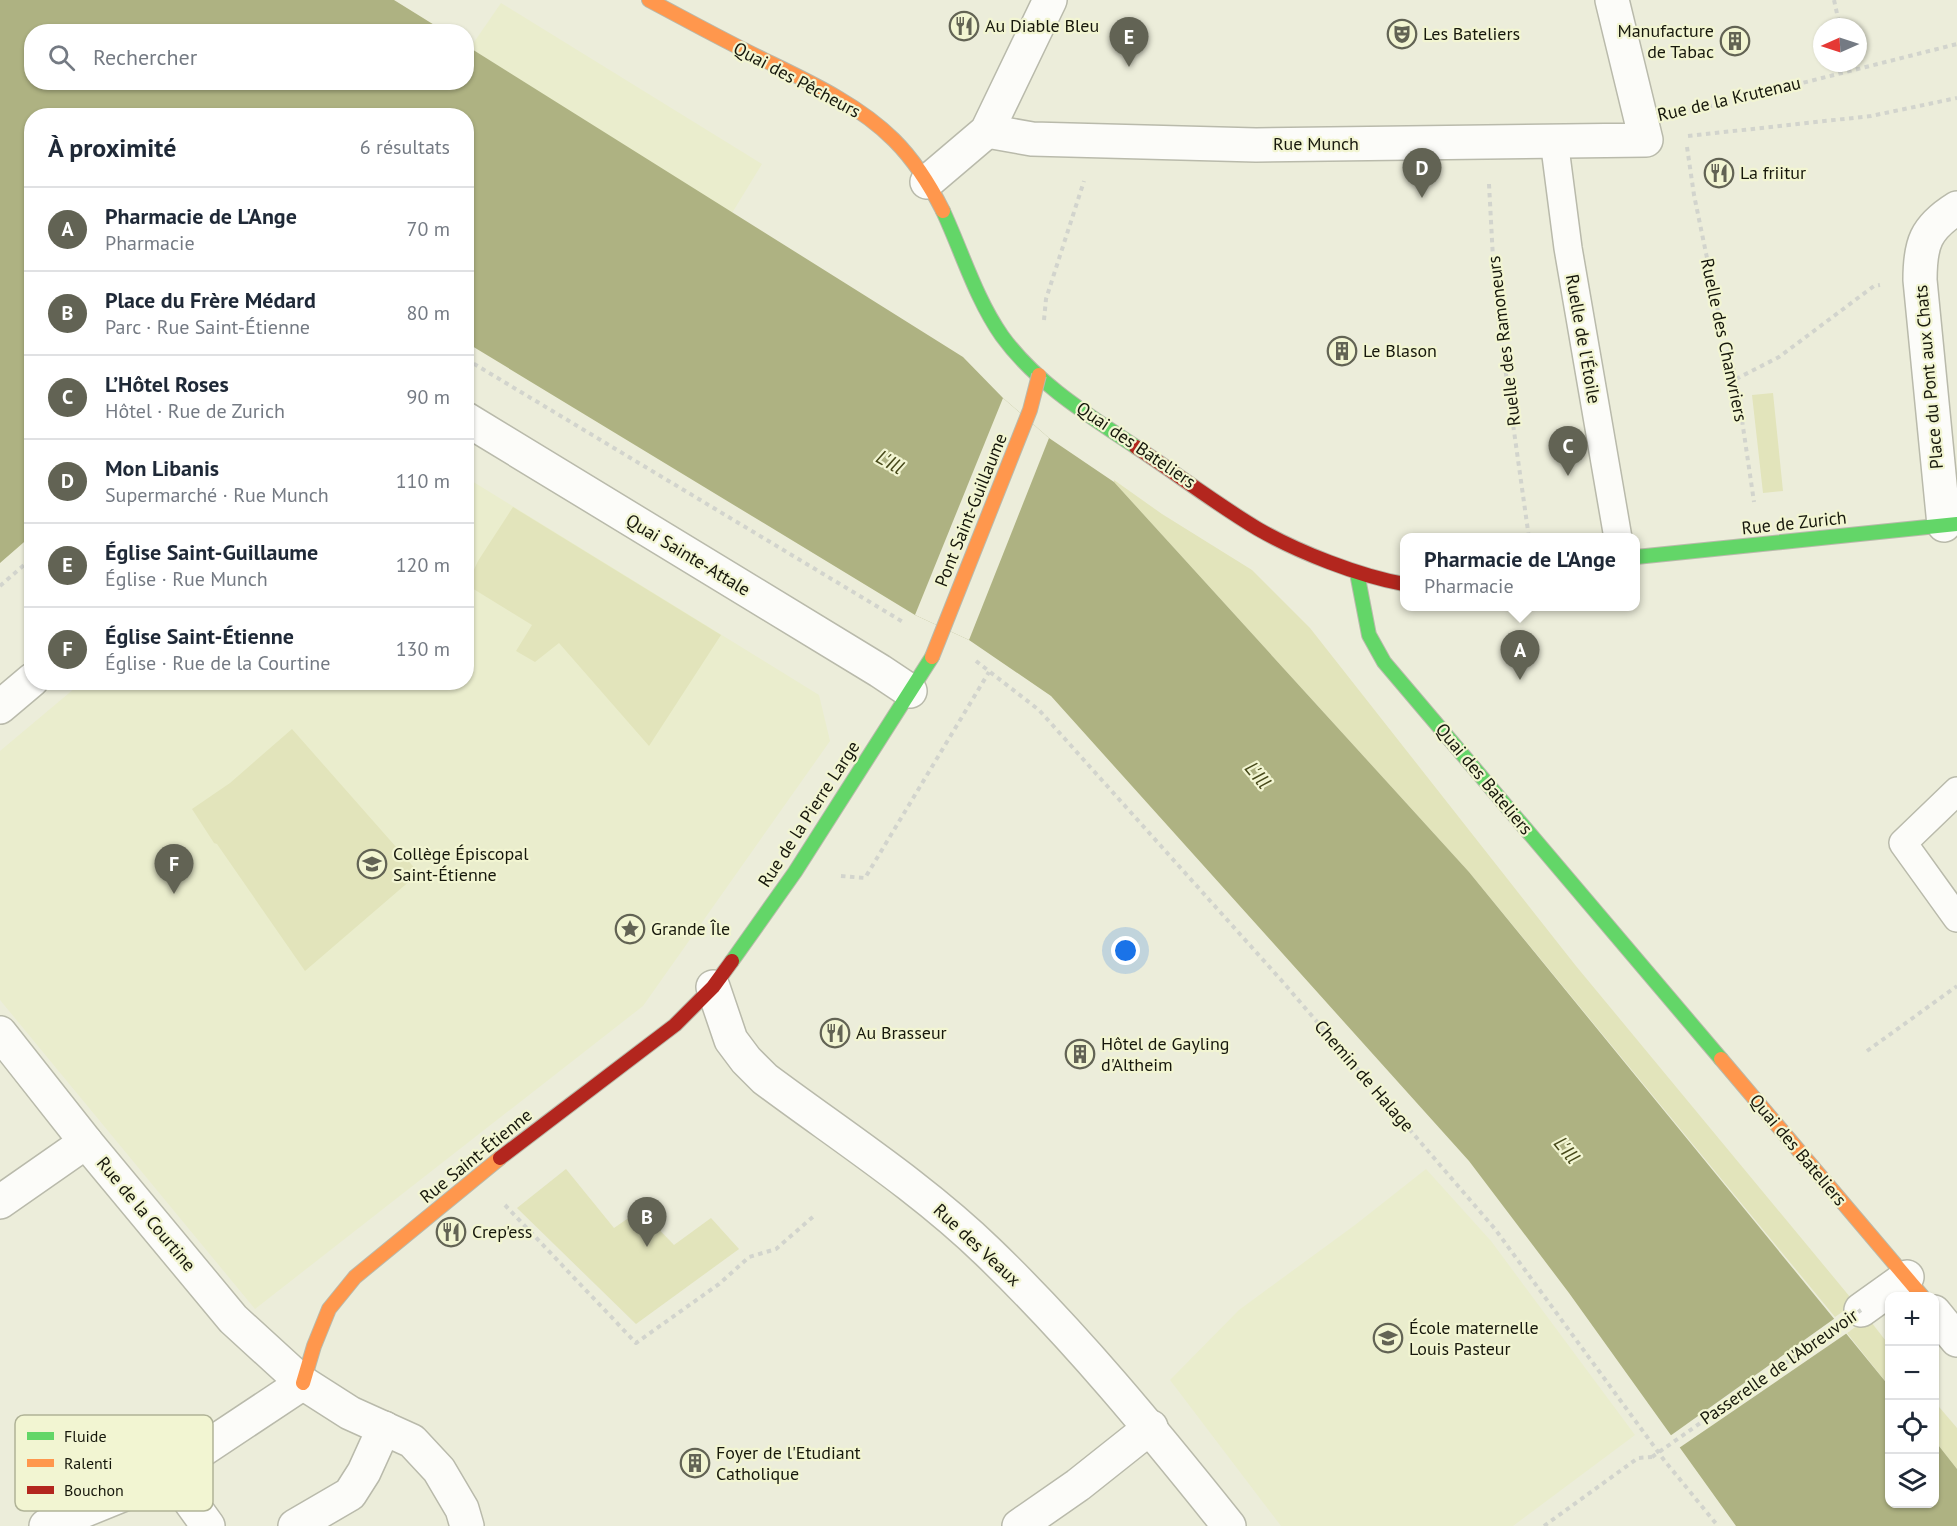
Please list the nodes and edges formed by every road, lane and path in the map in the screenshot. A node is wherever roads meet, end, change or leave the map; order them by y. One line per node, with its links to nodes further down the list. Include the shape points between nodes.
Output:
1 (649, 0): 15 (street, Quai des Pêcheurs, via 870,119 894,140)
2 (1050, 0): 11 (street)
3 (1612, 0): 10 (street)
4 (1834, 0): 5 (path)
5 (1838, 18)
6 (1957, 44): 7 (path, Rue de la Krutenau)
7 (1867, 67)
8 (1846, 72): 10 (path, Rue de la Krutenau, via 1707,107)
9 (1957, 98): 21 (path, Ruelle des Chanvriers, via 1871,116 1686,136 1694,195)
10 (1644, 129): 12 (street, Rue Munch)
11 (987, 131): 13 (street, Rue Munch, via 1032,139); 15 (street)
12 (1554, 140): 14 (street, Rue Munch); 25 (lane, Ruelle de l'Étoile, via 1568,248)
13 (1106, 141): 14 (street, Rue Munch); 20 (path, via 1092,155 1046,300)
14 (1486, 143): 24 (path, Ruelle des Ramoneurs, via 1495,296)
15 (927, 182): 18 (street, Quai des Pêcheurs)
16 (1957, 208): 17 (street, Place du Pont aux Chats, via 1929,232 1920,253)
17 (1920, 280): 21 (path, via 1874,286 1779,357); 23 (street, Place du Pont aux Chats)
18 (1003, 336): 20 (street, Quai des Bateliers)
19 (474, 363): 32 (path)
20 (1039, 375): 29 (street, Quai des Bateliers, via 1093,417 1269,534); 33 (street, Pont Saint-Guillaume, bridge, via 1030,410)
21 (1736, 379): 26 (path, Ruelle des Chanvriers)
22 (474, 424): 37 (street, Quai Sainte-Attale)
23 (1950, 524): 26 (street, Rue de Zurich)
24 (1528, 533)
25 (1616, 533)
26 (1761, 544): 27 (street, Rue de Zurich)
27 (1640, 556)
28 (24, 565): 31 (path)
29 (1357, 573): 30 (street); 50 (street, Quai des Bateliers, via 1370,636 1384,662)
30 (1400, 583)
31 (0, 586)
32 (903, 623)
33 (932, 657): 37 (street, Rue de la Pierre Large)
34 (974, 659): 35 (path, Chemin de Halage)
35 (989, 672): 40 (path, via 865,878); 67 (path, Chemin de Halage, via 1039,710 1282,981 1488,1221 1664,1460)
36 (24, 687): 38 (street)
37 (910, 691): 40 (street, Rue de la Pierre Large)
38 (0, 707)
39 (1957, 790): 41 (lane, via 1903,843)
40 (795, 872): 43 (street, Rue de la Pierre Large)
41 (1957, 918)
42 (1957, 986): 45 (path)
43 (713, 987): 47 (street, Rue Saint-Étienne, via 675,1025); 55 (street, Rue des Veaux, via 731,1040 746,1060 765,1079 929,1200 988,1252)
44 (0, 1033): 46 (street, Rue de la Courtine)
45 (1867, 1051)
46 (86, 1142): 48 (street); 54 (street, Rue de la Courtine, via 233,1319)
47 (478, 1176): 49 (path, via 636,1343 719,1284 748,1257 776,1249); 54 (street, Rue Saint-Étienne, via 355,1277 329,1309)
48 (0, 1202)
49 (815, 1215)
50 (1914, 1287): 51 (street, Passerelle de l'Abreuvoir)
51 (1861, 1310): 66 (path, Passerelle de l'Abreuvoir, bridge, via 1652,1457 1638,1458)
52 (1939, 1317): 53 (street)
53 (1957, 1340)
54 (303, 1383): 56 (street, Rue de la Courtine, via 350,1413); 57 (street)
55 (1150, 1427): 64 (street); 65 (street, Rue des Veaux)
56 (384, 1428): 62 (street, via 350,1494); 63 (street, Rue de la Courtine, via 412,1441 438,1470 462,1509)
57 (213, 1443)
58 (83, 1511): 60 (street)
59 (197, 1511): 61 (street)
60 (46, 1526)
61 (208, 1526)
62 (295, 1526)
63 (467, 1526)
64 (1019, 1526)
65 (1229, 1526)
66 (1544, 1526)
67 (1718, 1526)

